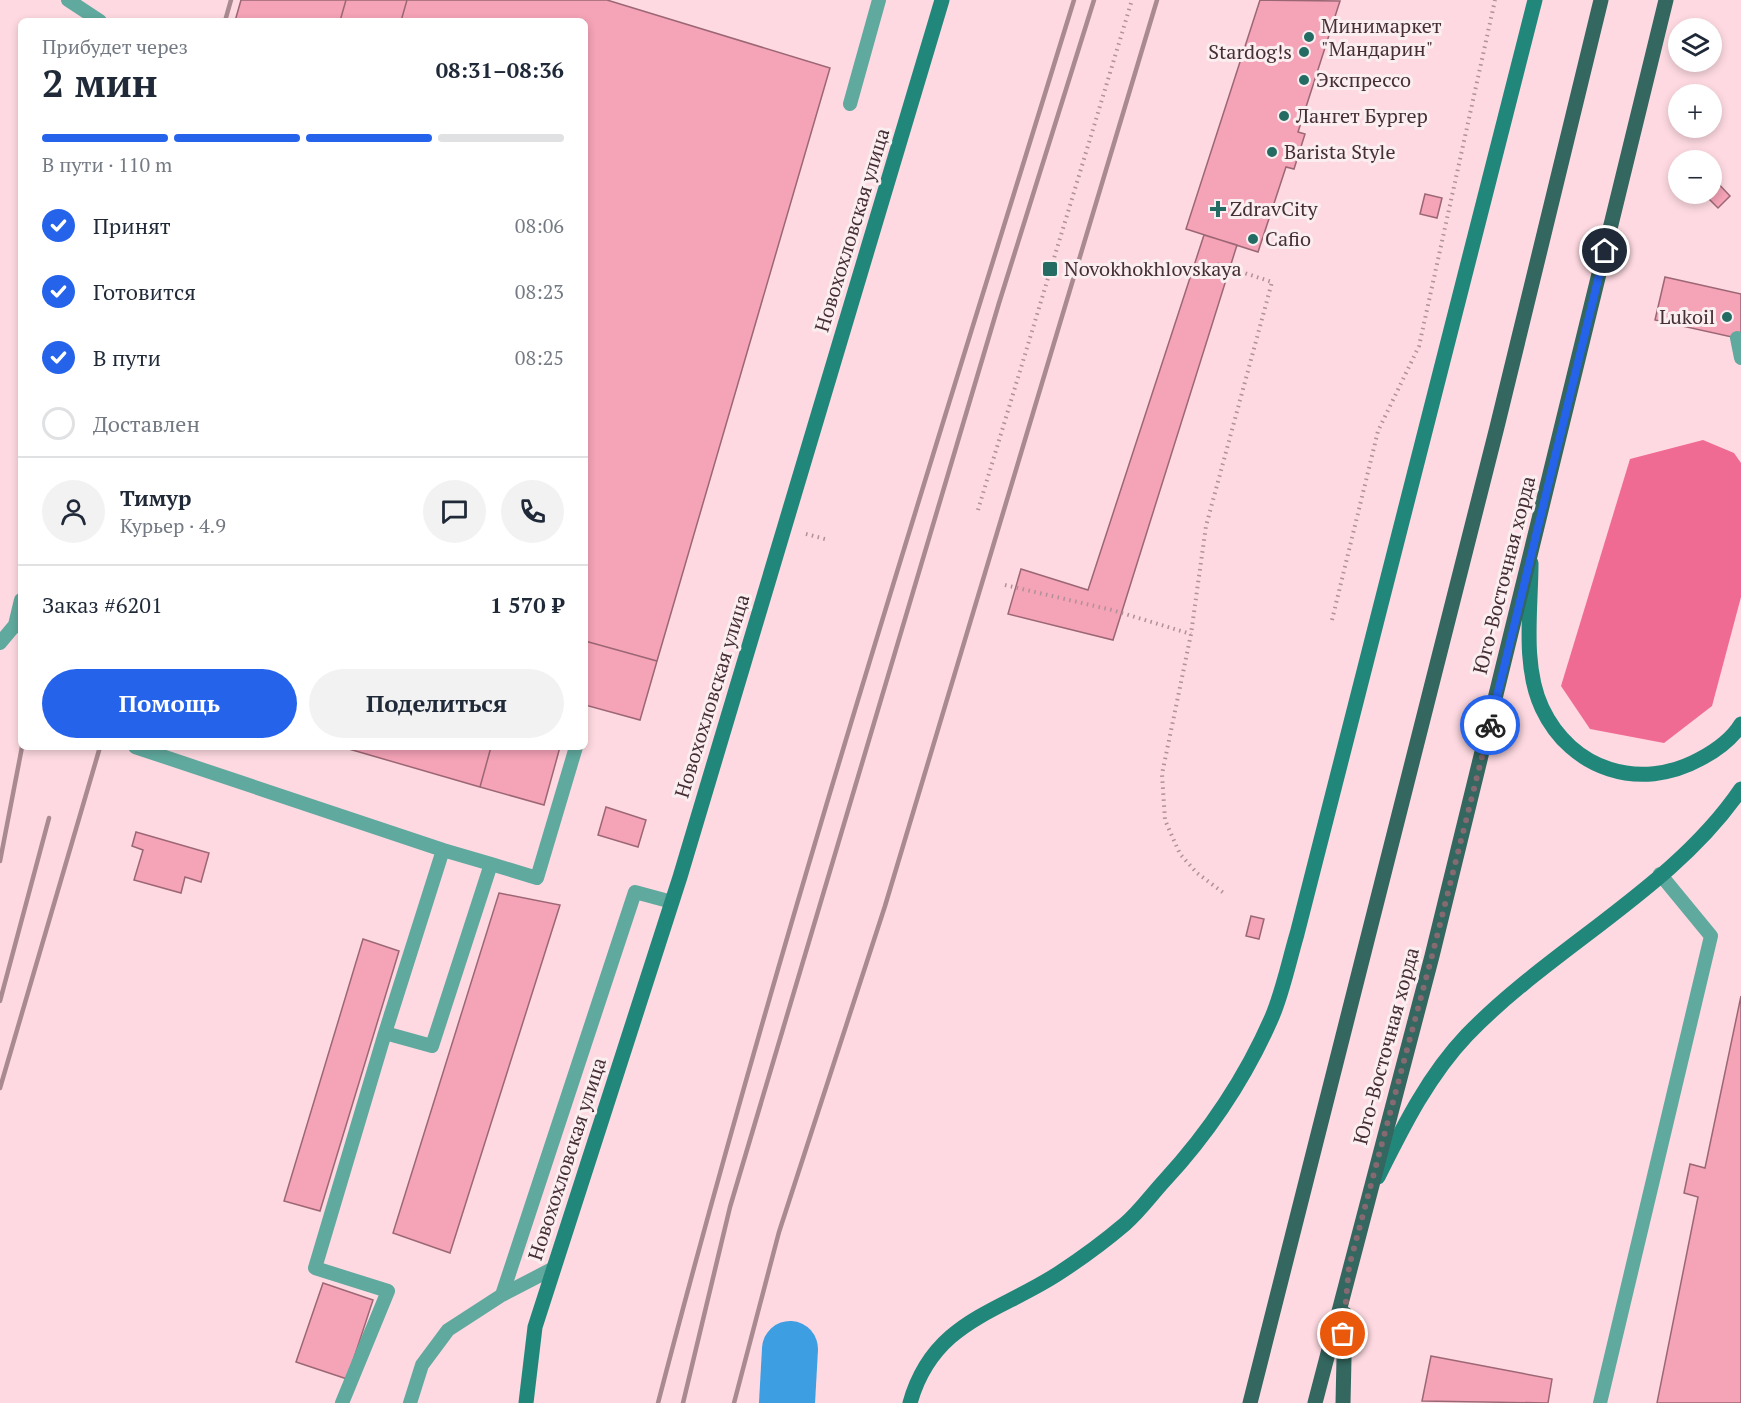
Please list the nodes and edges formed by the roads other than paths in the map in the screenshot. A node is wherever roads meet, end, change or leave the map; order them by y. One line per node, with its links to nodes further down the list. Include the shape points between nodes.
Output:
1 (68, 0): 7 (lane)
2 (879, 0): 8 (lane)
3 (942, 0): 21 (street, Новохохловская улица)
4 (1535, 0): 30 (street, via 1297,934 1272,1015 1236,1090 1194,1148 1126,1223 1058,1274 958,1329 924,1371)
5 (1601, 0): 31 (main road)
6 (1666, 0): 11 (main road, Юго-Восточная хорда)
7 (95, 18)
8 (850, 104)
9 (1737, 338): 10 (lane)
10 (1741, 358)
11 (1531, 557): 14 (street, via 1532,678 1542,708 1574,750 1599,766 1626,775 1656,774 1686,767 1715,750); 23 (main road, Юго-Восточная хорда)
12 (18, 626): 13 (lane)
13 (0, 643)
14 (1741, 724)
15 (144, 750): 18 (lane)
16 (575, 750): 19 (lane, via 537,878)
17 (1741, 789): 20 (street, via 1693,847)
18 (443, 850): 19 (lane); 22 (lane)
19 (491, 864): 22 (lane, via 432,1046)
20 (1660, 874): 23 (street, via 1514,991 1467,1036 1432,1079 1402,1128); 34 (lane, via 1711,936)
21 (672, 902): 25 (street, Новохохловская улица); 26 (lane, via 635,892)
22 (386, 1033): 27 (lane, via 315,1268 387,1292)
23 (1367, 1199): 24 (main road, Юго-Восточная хорда)
24 (1349, 1267): 32 (main road, Юго-Восточная хорда); 33 (main road, via 1343,1334)
25 (554, 1268): 26 (lane); 29 (street, Новохохловская улица, via 535,1327)
26 (502, 1295): 28 (lane, via 448,1330 423,1365)
27 (342, 1403)
28 (410, 1403)
29 (526, 1403)
30 (910, 1403)
31 (1250, 1403)
32 (1315, 1403)
33 (1343, 1403)
34 (1600, 1403)

